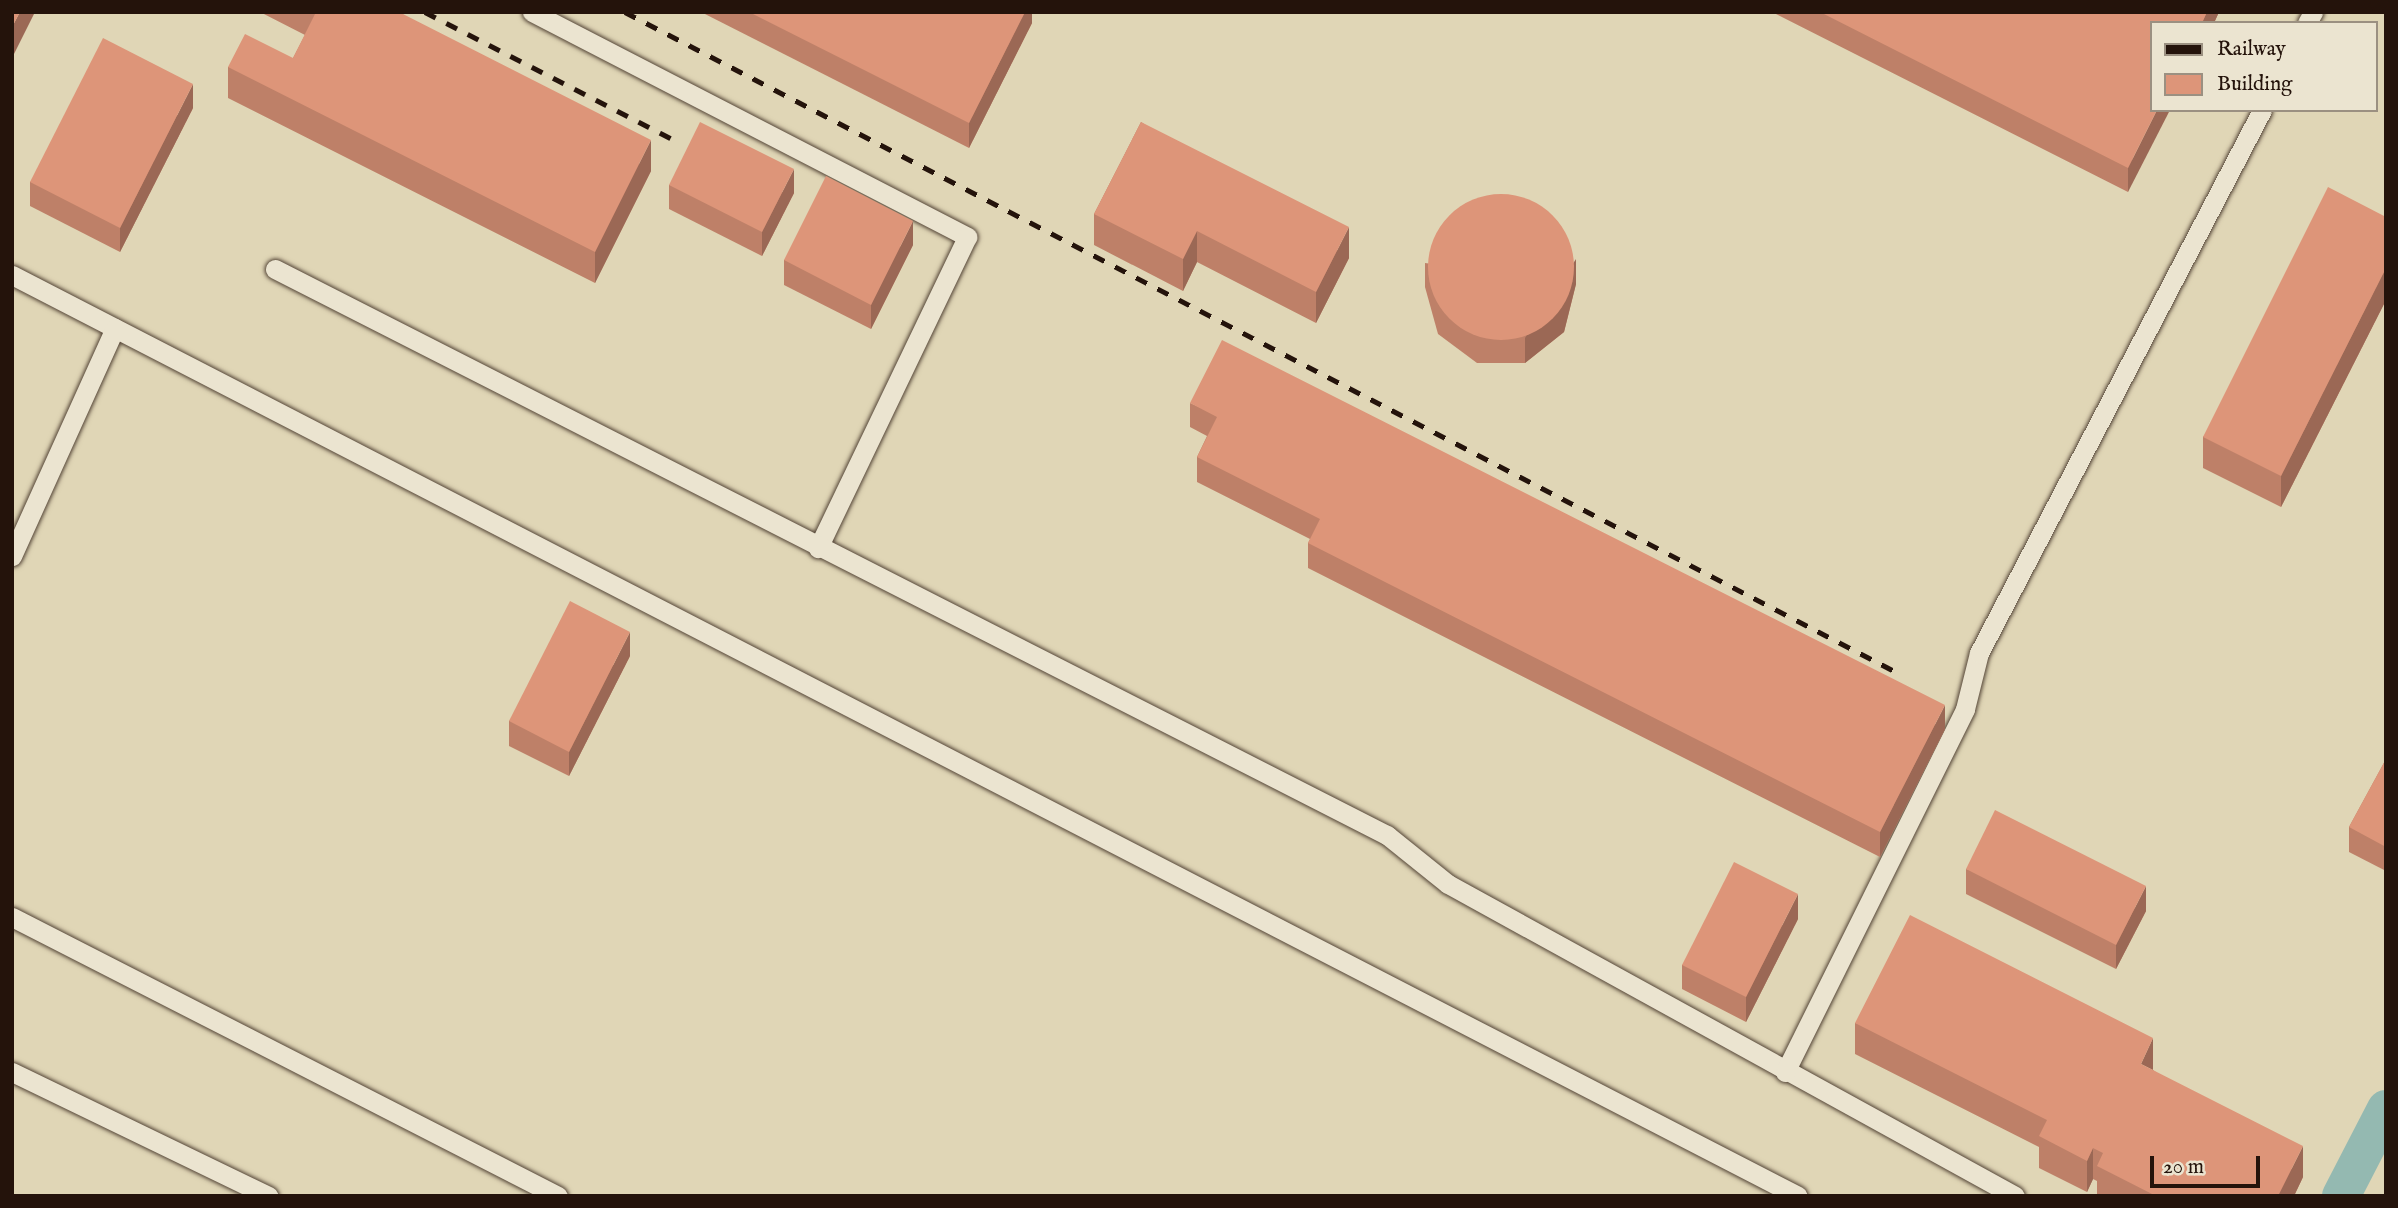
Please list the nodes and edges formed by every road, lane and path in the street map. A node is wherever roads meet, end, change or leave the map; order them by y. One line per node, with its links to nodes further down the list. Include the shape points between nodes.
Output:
1 (532, 12): 6 (lane, via 967,237)
2 (2261, 112): 10 (lane, via 1979,653 1965,709)
3 (275, 270): 6 (lane)
4 (12, 275): 5 (lane)
5 (115, 328): 7 (lane); 13 (lane)
6 (818, 548): 10 (lane, via 1387,835 1448,884)
7 (12, 556)
8 (12, 917): 12 (lane)
9 (12, 1072): 11 (lane)
10 (1785, 1072): 14 (lane)
11 (269, 1196)
12 (558, 1196)
13 (1798, 1196)
14 (2015, 1196)

